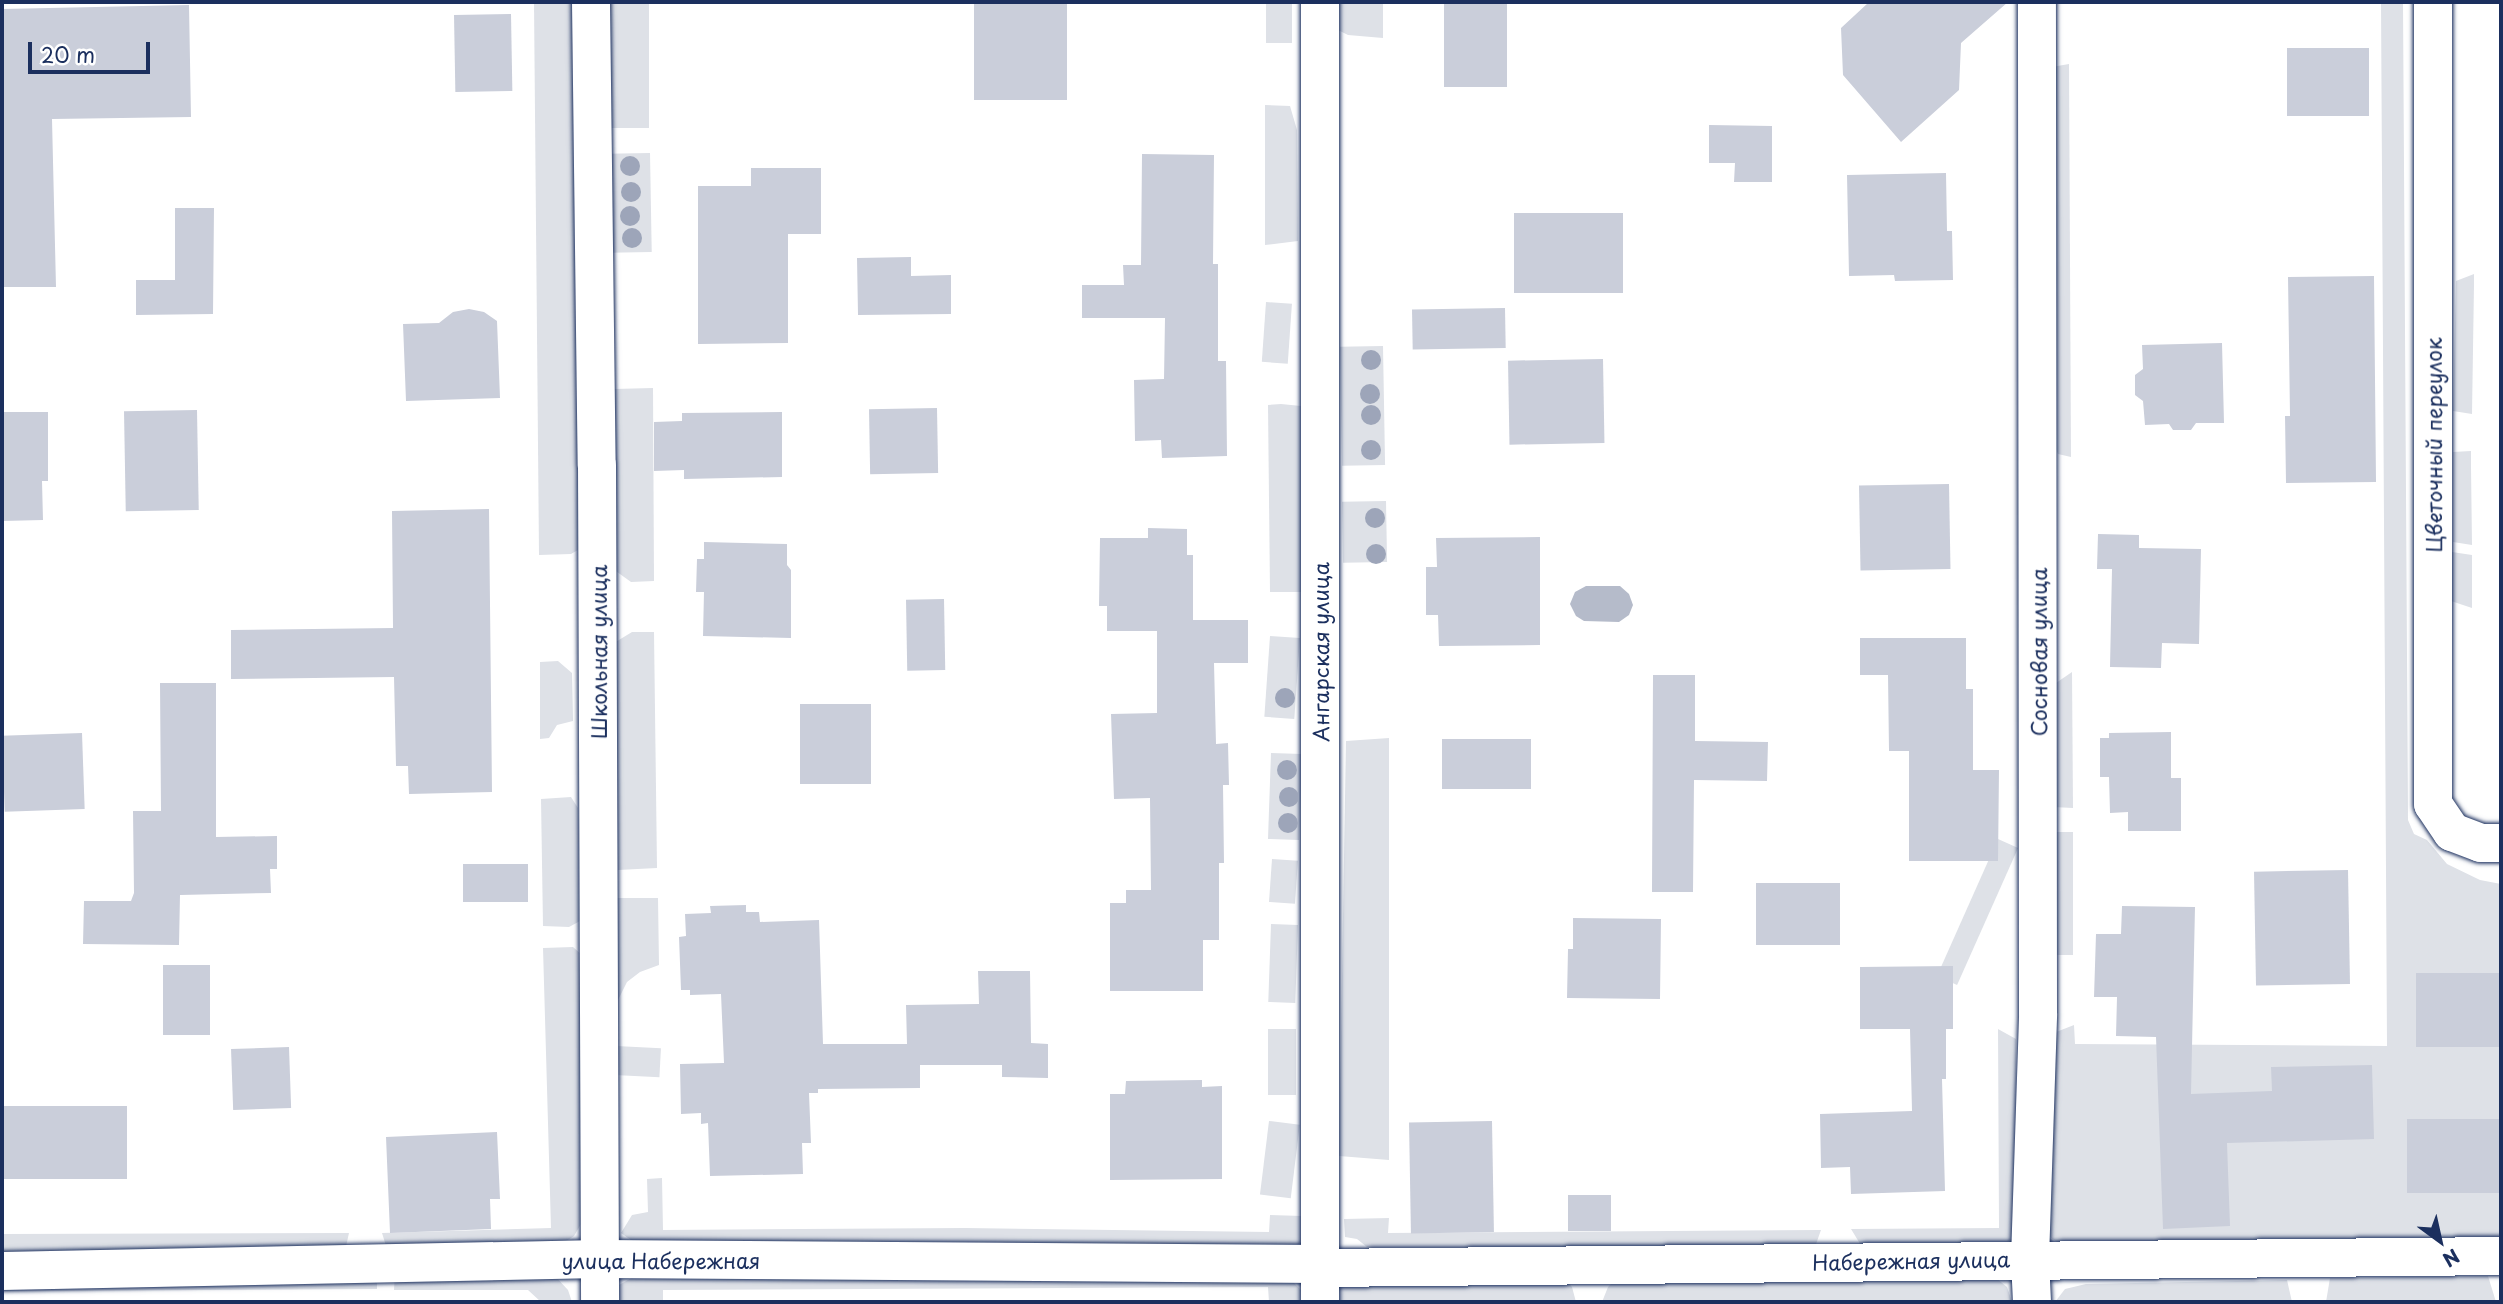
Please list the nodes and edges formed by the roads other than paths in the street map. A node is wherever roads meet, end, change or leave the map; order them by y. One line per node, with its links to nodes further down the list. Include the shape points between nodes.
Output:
1 (591, 2): 7 (street, Школьная улица)
2 (1320, 2): 10 (street, Ангарская улица)
3 (2037, 2): 8 (street, Сосновая улица, via 2038,1014)
4 (2434, 2): 5 (street, Цветочный переулок, via 2433,804 2452,832 2481,843)
5 (2501, 843)
6 (2501, 1256): 8 (street, Набережная улица)
7 (600, 1259): 9 (street, улица Набережная); 10 (street, улица Набережная); 11 (street, Школьная улица)
8 (2030, 1259): 10 (street, Набережная улица); 12 (street, Сосновая улица)
9 (2, 1271)
10 (1320, 1278)
11 (600, 1302)
12 (2032, 1302)

